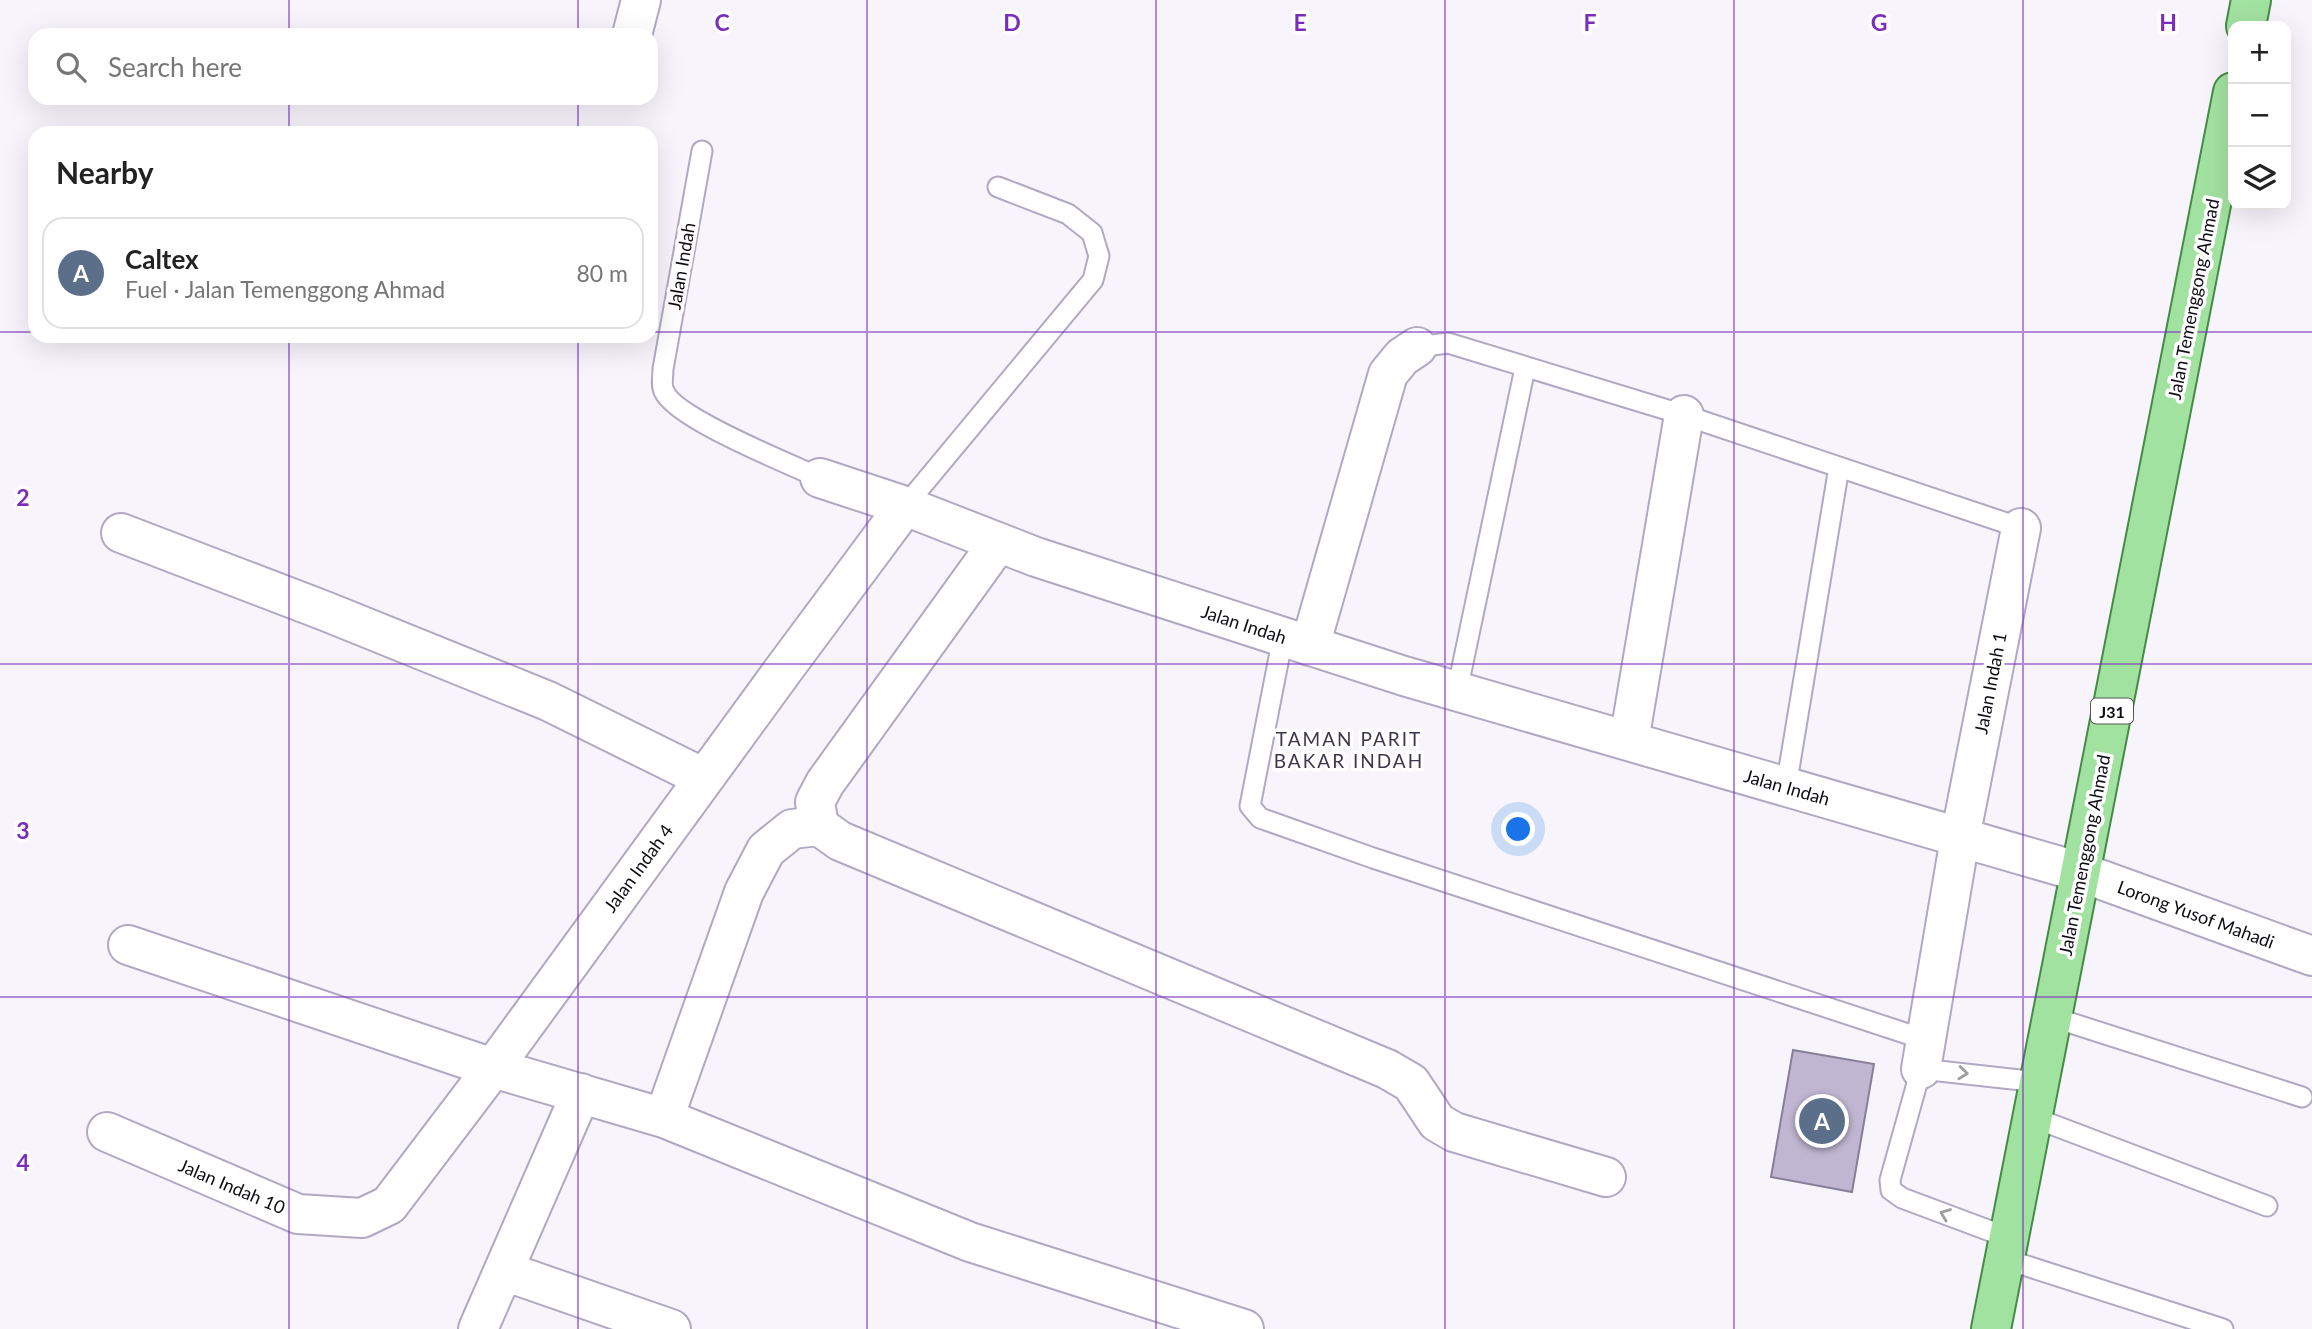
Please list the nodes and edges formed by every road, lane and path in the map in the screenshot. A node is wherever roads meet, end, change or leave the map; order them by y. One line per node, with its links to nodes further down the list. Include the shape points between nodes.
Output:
1 (641, 0): 4 (street)
2 (2251, 0): 3 (main road)
3 (2247, 21)
4 (634, 28)
5 (2228, 117): 24 (main road, Jalan Temenggong Ahmad / J31)
6 (702, 151): 12 (lane, Jalan Indah, via 663,369 664,391 678,407 715,429)
7 (998, 187): 13 (lane, via 1068,214 1091,233 1099,256 1093,280)
8 (1418, 347): 9 (lane, via 1448,343); 17 (street, via 1388,374)
9 (1525, 368): 10 (lane); 18 (lane)
10 (1684, 415): 11 (lane); 19 (street)
11 (1839, 467): 14 (lane); 21 (lane)
12 (820, 478): 13 (street, Jalan Indah)
13 (905, 506): 16 (street, Jalan Indah); 20 (street, Jalan Indah 4)
14 (2021, 528): 23 (street, Jalan Indah 1)
15 (121, 534): 20 (street, via 548,701)
16 (998, 543): 17 (street, Jalan Indah); 22 (street, via 825,783 815,802)
17 (1297, 641): 18 (street, Jalan Indah); 28 (lane, via 1250,806 1261,818)
18 (1457, 691): 19 (street, Jalan Indah)
19 (1629, 741): 21 (street, Jalan Indah)
20 (704, 778): 29 (street, Jalan Indah 4)
21 (1786, 787): 23 (street, Jalan Indah)
22 (819, 826): 33 (street, via 792,829 766,850 744,892); 35 (street, via 840,841 1387,1069 1411,1083 1437,1122 1454,1132)
23 (1960, 838): 24 (street, Jalan Indah); 28 (street, Jalan Indah 1)
24 (2080, 872): 26 (street, Lorong Yusof Mahadi); 27 (main road, Jalan Temenggong Ahmad / J31)
25 (128, 945): 29 (street)
26 (2312, 956)
27 (2052, 1017): 31 (lane); 32 (main road, Jalan Temenggong Ahmad / J31)
28 (1924, 1054): 32 (lane, one-way to 32); 38 (lane, one-way to 28, via 1891,1190)
29 (494, 1068): 30 (street); 37 (street, Jalan Indah 4, via 389,1205)
30 (581, 1093): 33 (street); 39 (street)
31 (2302, 1097)
32 (2036, 1099): 36 (lane); 38 (main road, Jalan Temenggong Ahmad / J31)
33 (664, 1118): 42 (street, via 970,1242)
34 (107, 1132): 37 (street, Jalan Indah 10, via 298,1214)
35 (1606, 1177)
36 (2267, 1206)
37 (362, 1218)
38 (2007, 1248): 43 (main road, Jalan Temenggong Ahmad / J31); 44 (lane)
39 (503, 1271): 40 (street); 41 (street)
40 (478, 1329)
41 (671, 1329)
42 (1244, 1329)
43 (1991, 1329)
44 (2223, 1329)

